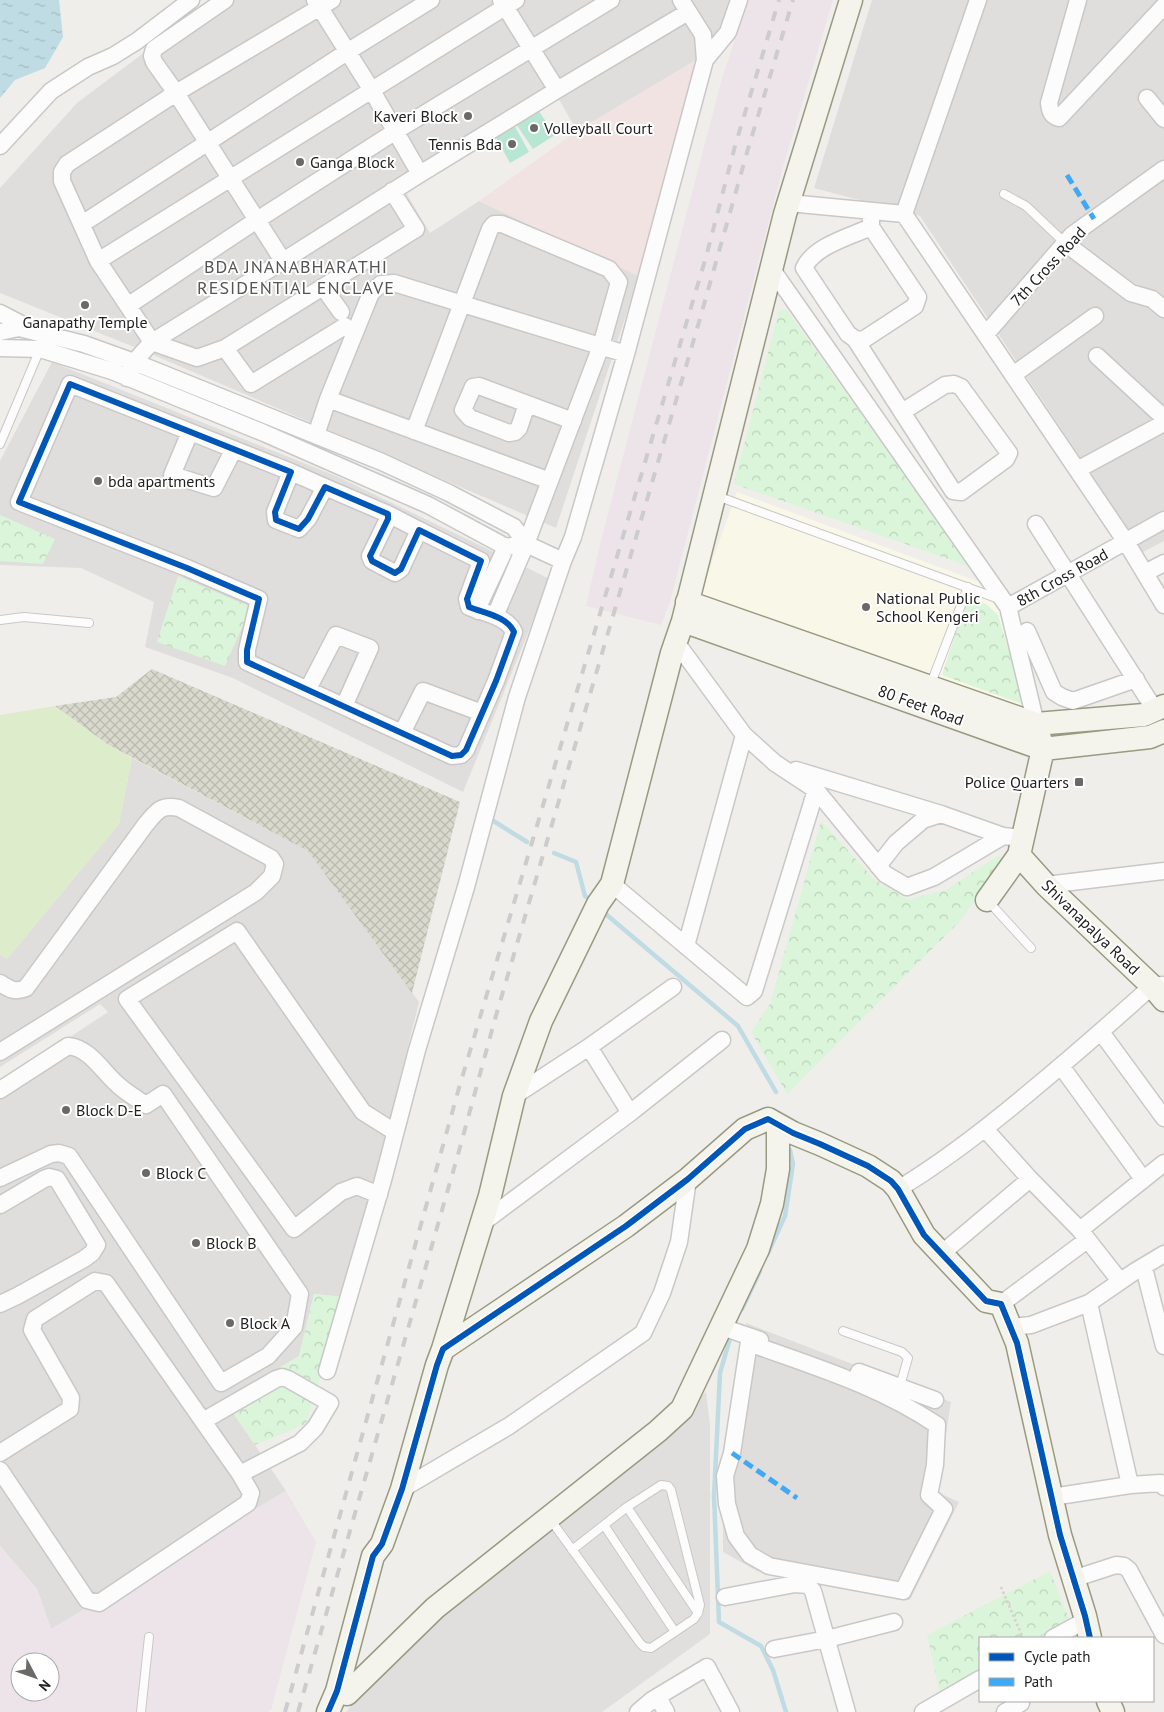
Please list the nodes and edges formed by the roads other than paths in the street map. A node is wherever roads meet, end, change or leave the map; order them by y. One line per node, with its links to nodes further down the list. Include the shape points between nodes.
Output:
1 (191, 0): 11 (street)
2 (225, 0): 19 (street, via 154,49 154,62)
3 (431, 0): 15 (street)
4 (611, 0): 14 (street)
5 (739, 0): 16 (street, via 728,32)
6 (851, 0): 30 (street)
7 (978, 0): 31 (street)
8 (1078, 0): 13 (street, via 1049,103 1050,112 1059,118)
9 (508, 2): 14 (street); 17 (street)
10 (322, 3): 15 (street); 19 (street)
11 (172, 6): 24 (street, via 137,41 51,91)
12 (685, 6): 16 (street, via 703,35); 18 (street)
13 (1164, 6)
14 (532, 49): 18 (street); 22 (street)
15 (348, 52): 17 (street); 23 (street)
16 (705, 60): 54 (street)
17 (371, 89): 22 (street); 27 (street)
18 (557, 90): 26 (street)
19 (176, 93): 23 (street); 34 (street, via 67,164 62,172 62,181)
20 (1147, 98): 21 (street)
21 (1164, 119)
22 (396, 132): 26 (street); 33 (street)
23 (208, 143): 27 (street); 34 (street)
24 (0, 146)
25 (1164, 169): 35 (street, 7th Cross Road)
26 (420, 174): 28 (street)
27 (231, 179): 33 (street); 36 (street)
28 (392, 191): 37 (street); 39 (street, via 416,229)
29 (1004, 194): 35 (lane, via 1026,206)
30 (789, 203): 32 (street); 38 (street)
31 (904, 214): 32 (street); 47 (street)
32 (871, 219): 48 (street, via 918,297 915,306 863,340); 48 (street, via 816,251 804,268 848,334)
33 (257, 220): 37 (street); 41 (street)
34 (82, 224): 36 (street)
35 (1065, 243): 42 (street, via 1131,293 1152,299); 47 (street, 7th Cross Road)
36 (98, 261): 41 (street)
37 (283, 262): 49 (street)
38 (772, 268): 76 (street); 89 (street)
39 (323, 287): 52 (street); 52 (street, via 343,319 251,384)
40 (462, 304): 50 (street); 50 (street, via 490,229 494,224 502,224 613,273 618,282); 61 (street, via 394,283 381,284 371,293); 67 (street)
41 (128, 305): 49 (street)
42 (1164, 309)
43 (0, 313): 46 (street)
44 (1095, 316): 58 (street)
45 (0, 332): 46 (street, via 18,328)
46 (36, 332): 57 (street, via 84,344)
47 (986, 334): 58 (street)
48 (855, 339): 63 (street)
49 (152, 342): 52 (street, via 197,358); 57 (street)
50 (600, 346): 54 (street); 65 (street)
51 (0, 348): 53 (street)
52 (225, 348)
53 (40, 349): 56 (street); 70 (lane)
54 (626, 354): 84 (street, via 573,537)
55 (1097, 356): 64 (street)
56 (78, 361): 59 (street); 60 (street)
57 (134, 362): 59 (street); 69 (street)
58 (1013, 375): 72 (street)
59 (127, 378): 83 (street, via 264,433 428,505)
60 (70, 384): 68 (street); 99 (street, via 19,502 259,599 246,662)
61 (328, 399): 67 (street); 69 (street)
62 (527, 404): 65 (street)
63 (902, 412): 63 (street, via 952,490 961,492 1006,459 1009,453 960,387 954,384 945,385)
64 (1164, 418)
65 (573, 421): 74 (street)
66 (1164, 422): 72 (street)
67 (414, 431): 74 (street)
68 (190, 432): 71 (street); 71 (street, via 172,475 214,488)
69 (316, 435): 82 (street, via 449,493 514,527)
70 (0, 444)
71 (234, 449): 73 (street)
72 (1078, 470): 81 (street)
73 (291, 472): 75 (street); 75 (street, via 275,512 276,520 299,529)
74 (550, 481): 82 (street)
75 (325, 487): 77 (street)
76 (715, 495): 88 (lane); 94 (street)
77 (388, 514): 80 (street); 80 (street, via 370,556 372,561 395,573 401,569)
78 (1164, 520): 81 (street, 8th Cross Road)
79 (1036, 524): 87 (street)
80 (419, 530): 91 (street, via 481,561 467,599 469,606)
81 (1126, 542): 86 (street); 87 (street, 8th Cross Road)
82 (526, 544): 83 (street); 84 (street); 92 (street)
83 (506, 547): 91 (street)
84 (563, 561): 133 (street, via 517,697)
85 (1164, 563): 86 (street)
86 (1145, 573): 90 (street)
87 (1067, 574): 89 (street, 8th Cross Road); 97 (street)
88 (968, 587): 89 (lane); 98 (lane)
89 (1006, 604): 103 (street, 8th Cross Road)
90 (1164, 605)
91 (478, 611): 92 (street)
92 (495, 616): 102 (street, via 514,632)
93 (0, 620): 95 (lane, via 24,617)
94 (682, 621): 98 (street, 80 Feet Road); 106 (street); 107 (street, 80 Feet Road); 114 (street)
95 (89, 623)
96 (1027, 631): 97 (street, via 1054,692 1062,697 1073,701)
97 (1136, 679): 101 (street)
98 (930, 687): 103 (street, 80 Feet Road)
99 (308, 690): 100 (street); 100 (street, via 336,635 370,648)
100 (344, 706): 105 (street)
101 (1159, 708): 103 (street, 80 Feet Road, via 1144,715)
102 (482, 713): 105 (street, via 422,691); 105 (street, via 461,755 452,756)
103 (1036, 724): 107 (street, 8th Cross Road)
104 (1164, 731): 107 (street, 80 Feet Road, via 1150,737)
105 (402, 733)
106 (744, 735): 108 (street); 117 (street)
107 (1042, 748): 111 (street)
108 (775, 764): 109 (street); 110 (street)
109 (816, 790): 112 (street); 117 (street, via 754,991 747,997)
110 (942, 814): 111 (street); 112 (street, via 923,820 896,843)
111 (1014, 843): 112 (street, via 907,887); 115 (street, Shivanapalya Road); 116 (street)
112 (878, 866)
113 (1164, 871): 115 (street)
114 (612, 884): 117 (street); 128 (street, via 596,908 541,1021)
115 (1046, 885): 121 (street, Shivanapalya Road)
116 (987, 900): 118 (lane)
117 (686, 946)
118 (1031, 948)
119 (0, 983): 125 (street, via 11,990 26,988 158,810 168,806 178,808 271,858 276,864 272,876 256,892)
120 (673, 986): 124 (street)
121 (1160, 990): 122 (street)
122 (1101, 1032): 126 (street); 130 (street)
123 (722, 1040): 129 (street)
124 (589, 1047): 128 (street); 129 (street)
125 (0, 1052)
126 (1061, 1066): 132 (street); 138 (street)
127 (0, 1090): 135 (street, via 68,1046 85,1052 117,1085 146,1105 163,1094 300,1294 294,1328 268,1356 222,1383 69,1156 51,1154)
128 (514, 1096): 142 (street)
129 (630, 1112): 142 (street)
130 (1164, 1118)
131 (778, 1125): 136 (street, via 768,1119 745,1129); 139 (street, via 868,1166); 152 (street, via 778,1169 772,1204)
132 (985, 1129): 137 (street); 139 (street)
133 (396, 1132): 140 (street); 140 (street, via 363,1112 237,931 127,999 294,1229 341,1192 357,1186)
134 (1164, 1163): 138 (street)
135 (0, 1178)
136 (688, 1179): 156 (street, via 626,1226); 167 (street, via 678,1242 662,1293 643,1333 508,1426)
137 (1030, 1179): 143 (street); 144 (street)
138 (1143, 1179): 143 (street)
139 (898, 1189): 144 (street, via 924,1235)
140 (379, 1195): 157 (street)
141 (0, 1205): 149 (street, via 53,1177 97,1245 84,1259)
142 (481, 1224): 156 (street)
143 (1084, 1235): 147 (street); 150 (street)
144 (941, 1254): 150 (street, via 986,1301)
145 (1164, 1254): 146 (street)
146 (1144, 1268): 147 (street); 155 (street)
147 (1120, 1281): 148 (street)
148 (1089, 1303): 151 (street, via 1031,1325); 166 (street)
149 (0, 1304)
150 (1001, 1304): 151 (street)
151 (1010, 1327): 169 (street)
152 (727, 1329): 154 (street); 171 (street, via 682,1409)
153 (843, 1332): 159 (lane, via 902,1352 908,1358)
154 (749, 1340): 158 (street); 158 (street, via 732,1453 725,1476 726,1504 736,1536 750,1555 769,1566 902,1591 944,1509 929,1495 935,1465 936,1425)
155 (1164, 1346)
156 (443, 1349): 167 (street)
157 (327, 1372)
158 (873, 1382): 159 (street)
159 (900, 1386): 160 (street)
160 (934, 1400)
161 (203, 1421): 162 (street, via 106,1283 95,1281 35,1319 32,1330 71,1398 70,1409); 164 (street); 164 (street, via 282,1377 330,1402 315,1428 300,1443)
162 (0, 1453)
163 (0, 1470): 168 (street)
164 (240, 1474): 168 (street, via 251,1493 248,1503 99,1603 87,1600)
165 (1163, 1484): 166 (street)
166 (1130, 1486): 169 (street)
167 (402, 1489): 173 (street)
168 (7, 1493)
169 (1052, 1497): 175 (street)
170 (627, 1506): 172 (lane); 177 (lane); 177 (lane, via 661,1485 671,1490 700,1606)
171 (549, 1517): 174 (lane); 188 (street, via 435,1608)
172 (604, 1525): 174 (lane); 180 (lane)
173 (382, 1544): 188 (street, via 384,1561); 191 (street, via 372,1556 337,1691)
174 (572, 1550): 180 (lane, via 644,1647 651,1648)
175 (1073, 1579): 179 (street); 181 (street, via 1116,1565 1124,1566 1130,1570)
176 (725, 1597): 184 (street, via 795,1584 808,1585 813,1591)
177 (698, 1613): 180 (lane)
178 (894, 1622): 184 (street)
179 (1088, 1629): 183 (street)
180 (675, 1632)
181 (1164, 1635)
182 (150, 1636): 190 (lane)
183 (1057, 1637)
184 (827, 1638): 185 (street); 195 (street)
185 (774, 1649)
186 (979, 1681): 196 (street)
187 (652, 1700): 192 (street); 193 (street, via 661,1703); 194 (street, via 707,1667)
188 (343, 1703)
189 (1021, 1705): 197 (street)
190 (141, 1712)
191 (328, 1712)
192 (638, 1712)
193 (666, 1712)
194 (731, 1712)
195 (848, 1712)
196 (923, 1712)
197 (1005, 1712)

